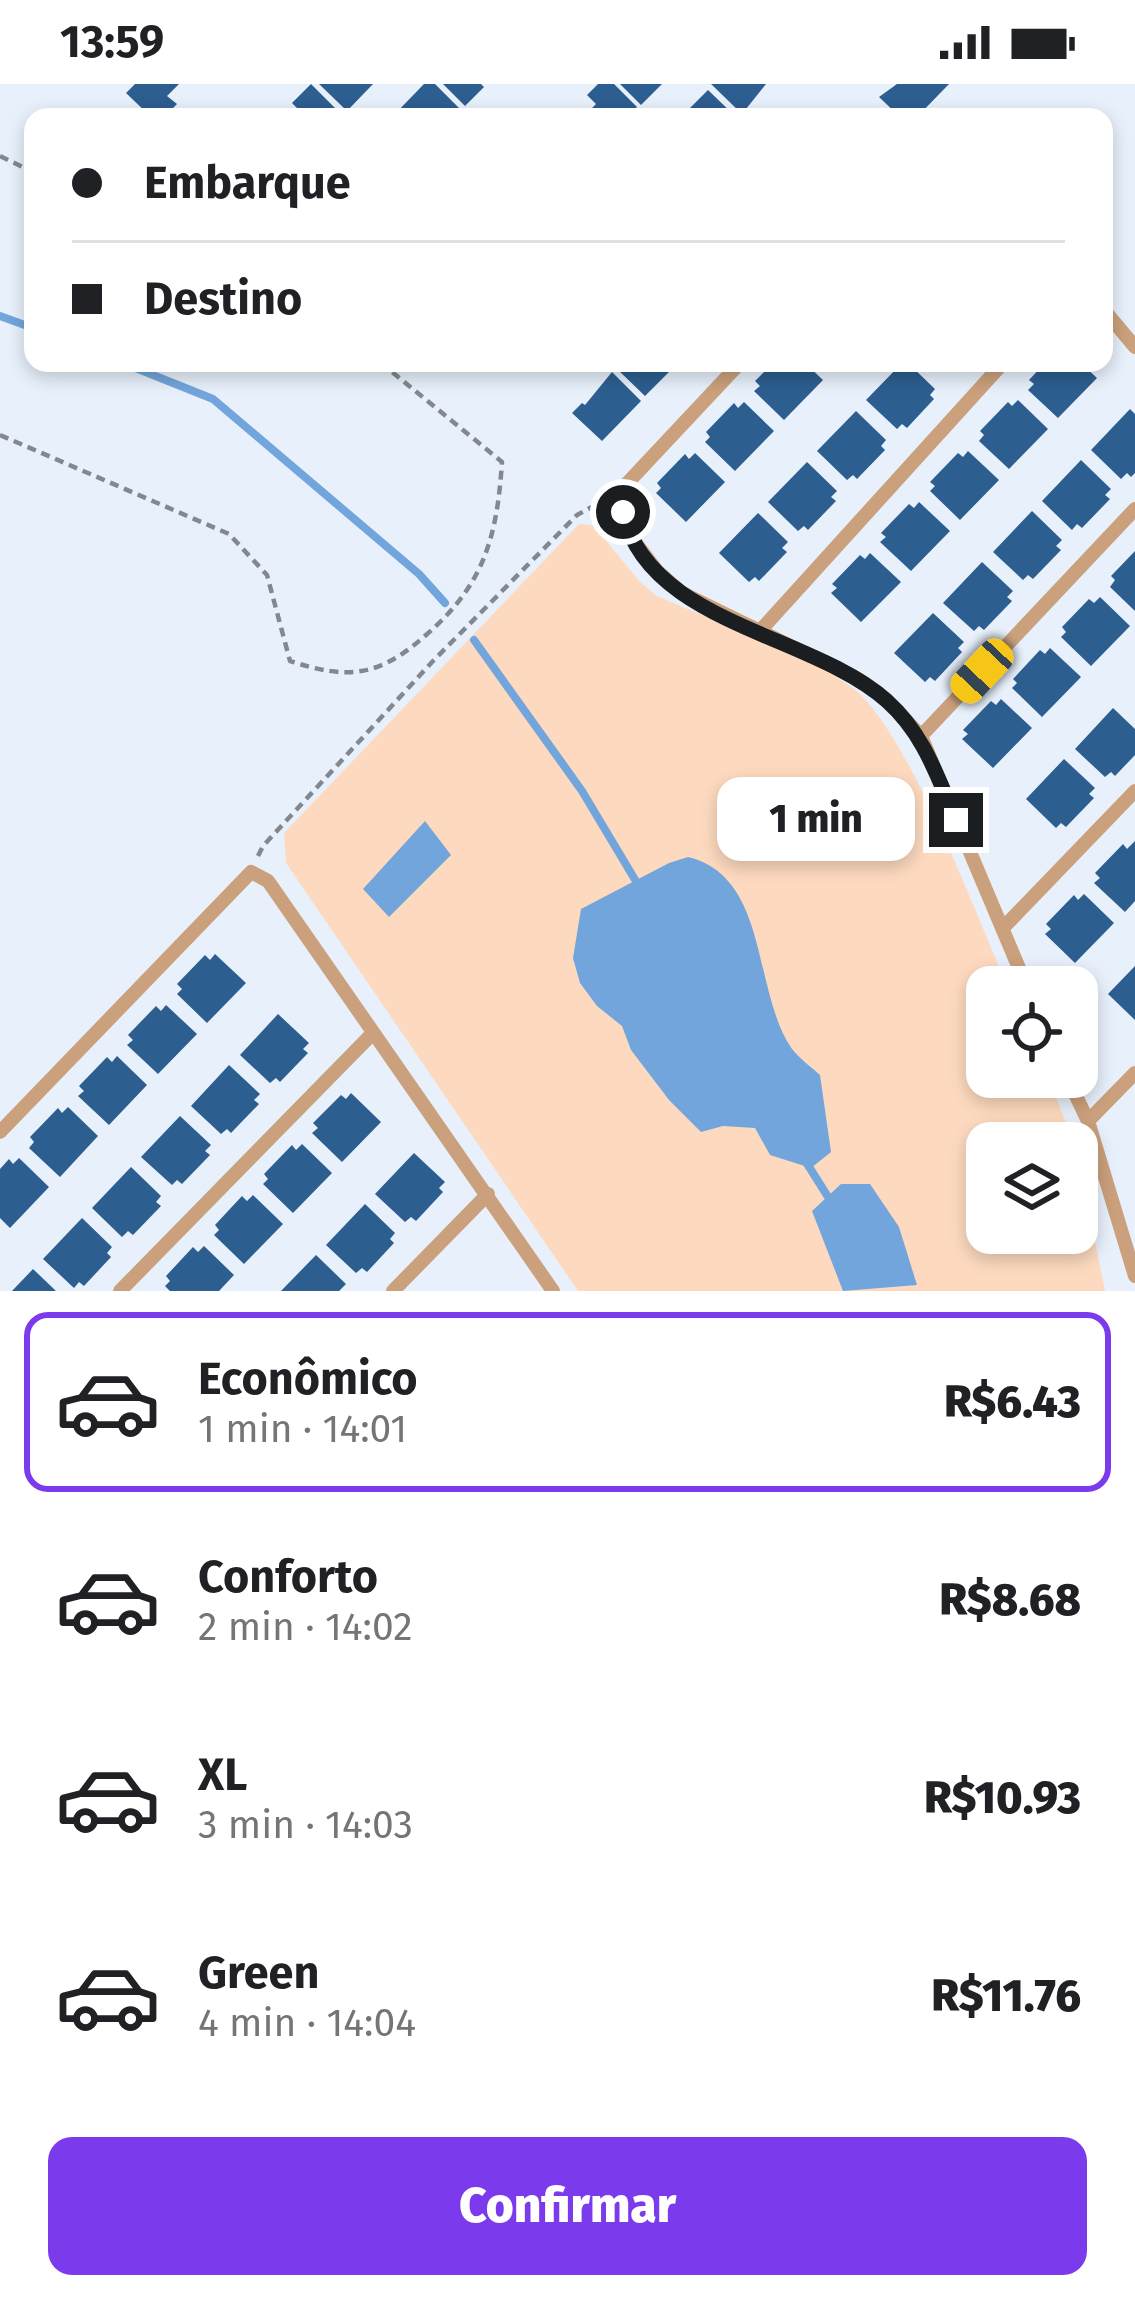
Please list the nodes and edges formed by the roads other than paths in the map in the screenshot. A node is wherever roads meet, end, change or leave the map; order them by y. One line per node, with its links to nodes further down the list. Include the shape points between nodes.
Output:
1 (1113, 320): 2 (lane)
2 (1135, 346)
3 (732, 372): 6 (lane, via 620,492 628,533 657,571 682,593)
4 (995, 372): 6 (lane)
5 (1135, 509): 7 (lane)
6 (759, 632): 7 (lane, via 858,679)
7 (921, 736): 9 (lane)
8 (1135, 791): 9 (lane)
9 (1003, 928): 10 (lane)
10 (1018, 966)
11 (373, 1033): 15 (lane, via 268,881 251,872); 16 (lane); 18 (lane)
12 (1135, 1073): 14 (lane)
13 (1077, 1098): 14 (lane)
14 (1088, 1121): 17 (lane)
15 (0, 1132)
16 (488, 1194): 19 (lane); 20 (lane)
17 (1135, 1276)
18 (120, 1291)
19 (392, 1291)
20 (553, 1291)

